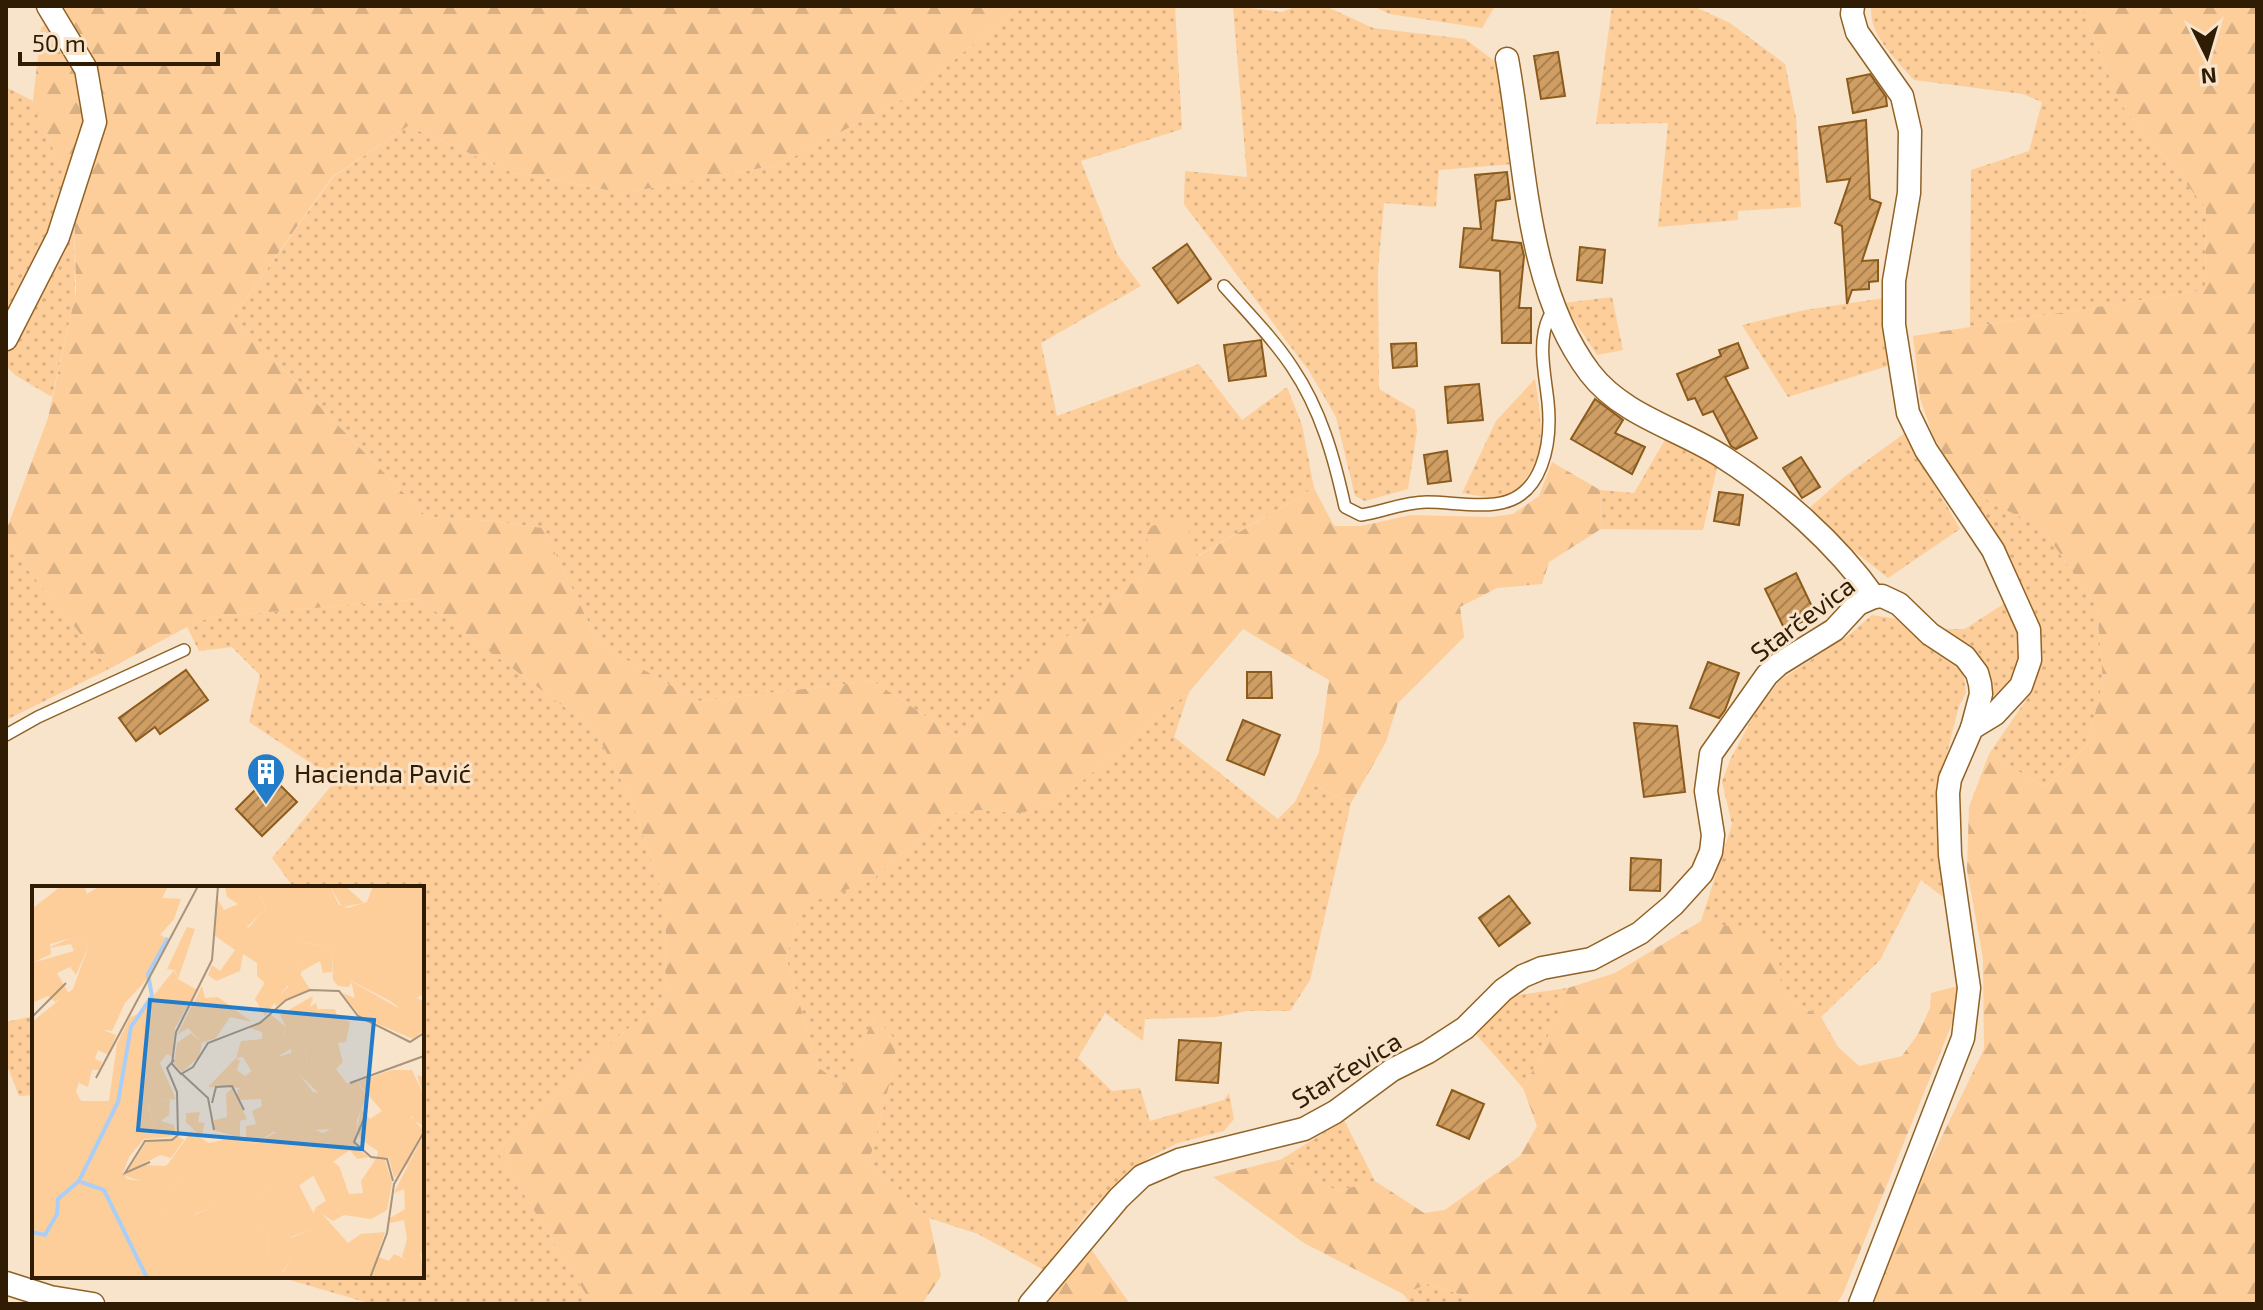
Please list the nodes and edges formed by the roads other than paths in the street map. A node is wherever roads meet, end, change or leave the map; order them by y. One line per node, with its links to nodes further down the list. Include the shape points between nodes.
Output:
1 (48, 6): 6 (street, via 86,69 95,122 58,237)
2 (1853, 6): 9 (street, via 1857,32 1902,96 1910,131 1909,193 1894,281 1894,325 1908,413 1926,450 1993,550 2029,630 2030,660 2021,686 1995,714)
3 (1507, 59): 5 (street, via 1535,247)
4 (1224, 286): 5 (lane, via 1293,368 1323,425 1345,507 1361,515 1426,502 1492,505 1526,491 1541,467 1547,443 1544,333 1549,317)
5 (1557, 313): 7 (street, via 1577,353 1608,393 1723,457 1804,519 1853,567)
6 (6, 339)
7 (1874, 597): 9 (street, Starčevica, via 1899,604 1973,665 1981,694); 13 (street, Starčevica, via 1773,670 1711,754 1706,791 1711,852 1702,873 1640,933 1591,959 1523,976 1465,1028 1304,1129 1179,1160 1142,1176)
8 (184, 650): 10 (lane)
9 (1972, 728): 14 (street, Starčevica, via 1948,793 1950,855 1969,988 1963,1038)
10 (6, 735)
11 (6, 1283): 12 (street)
12 (93, 1304)
13 (1030, 1304)
14 (1860, 1304)

